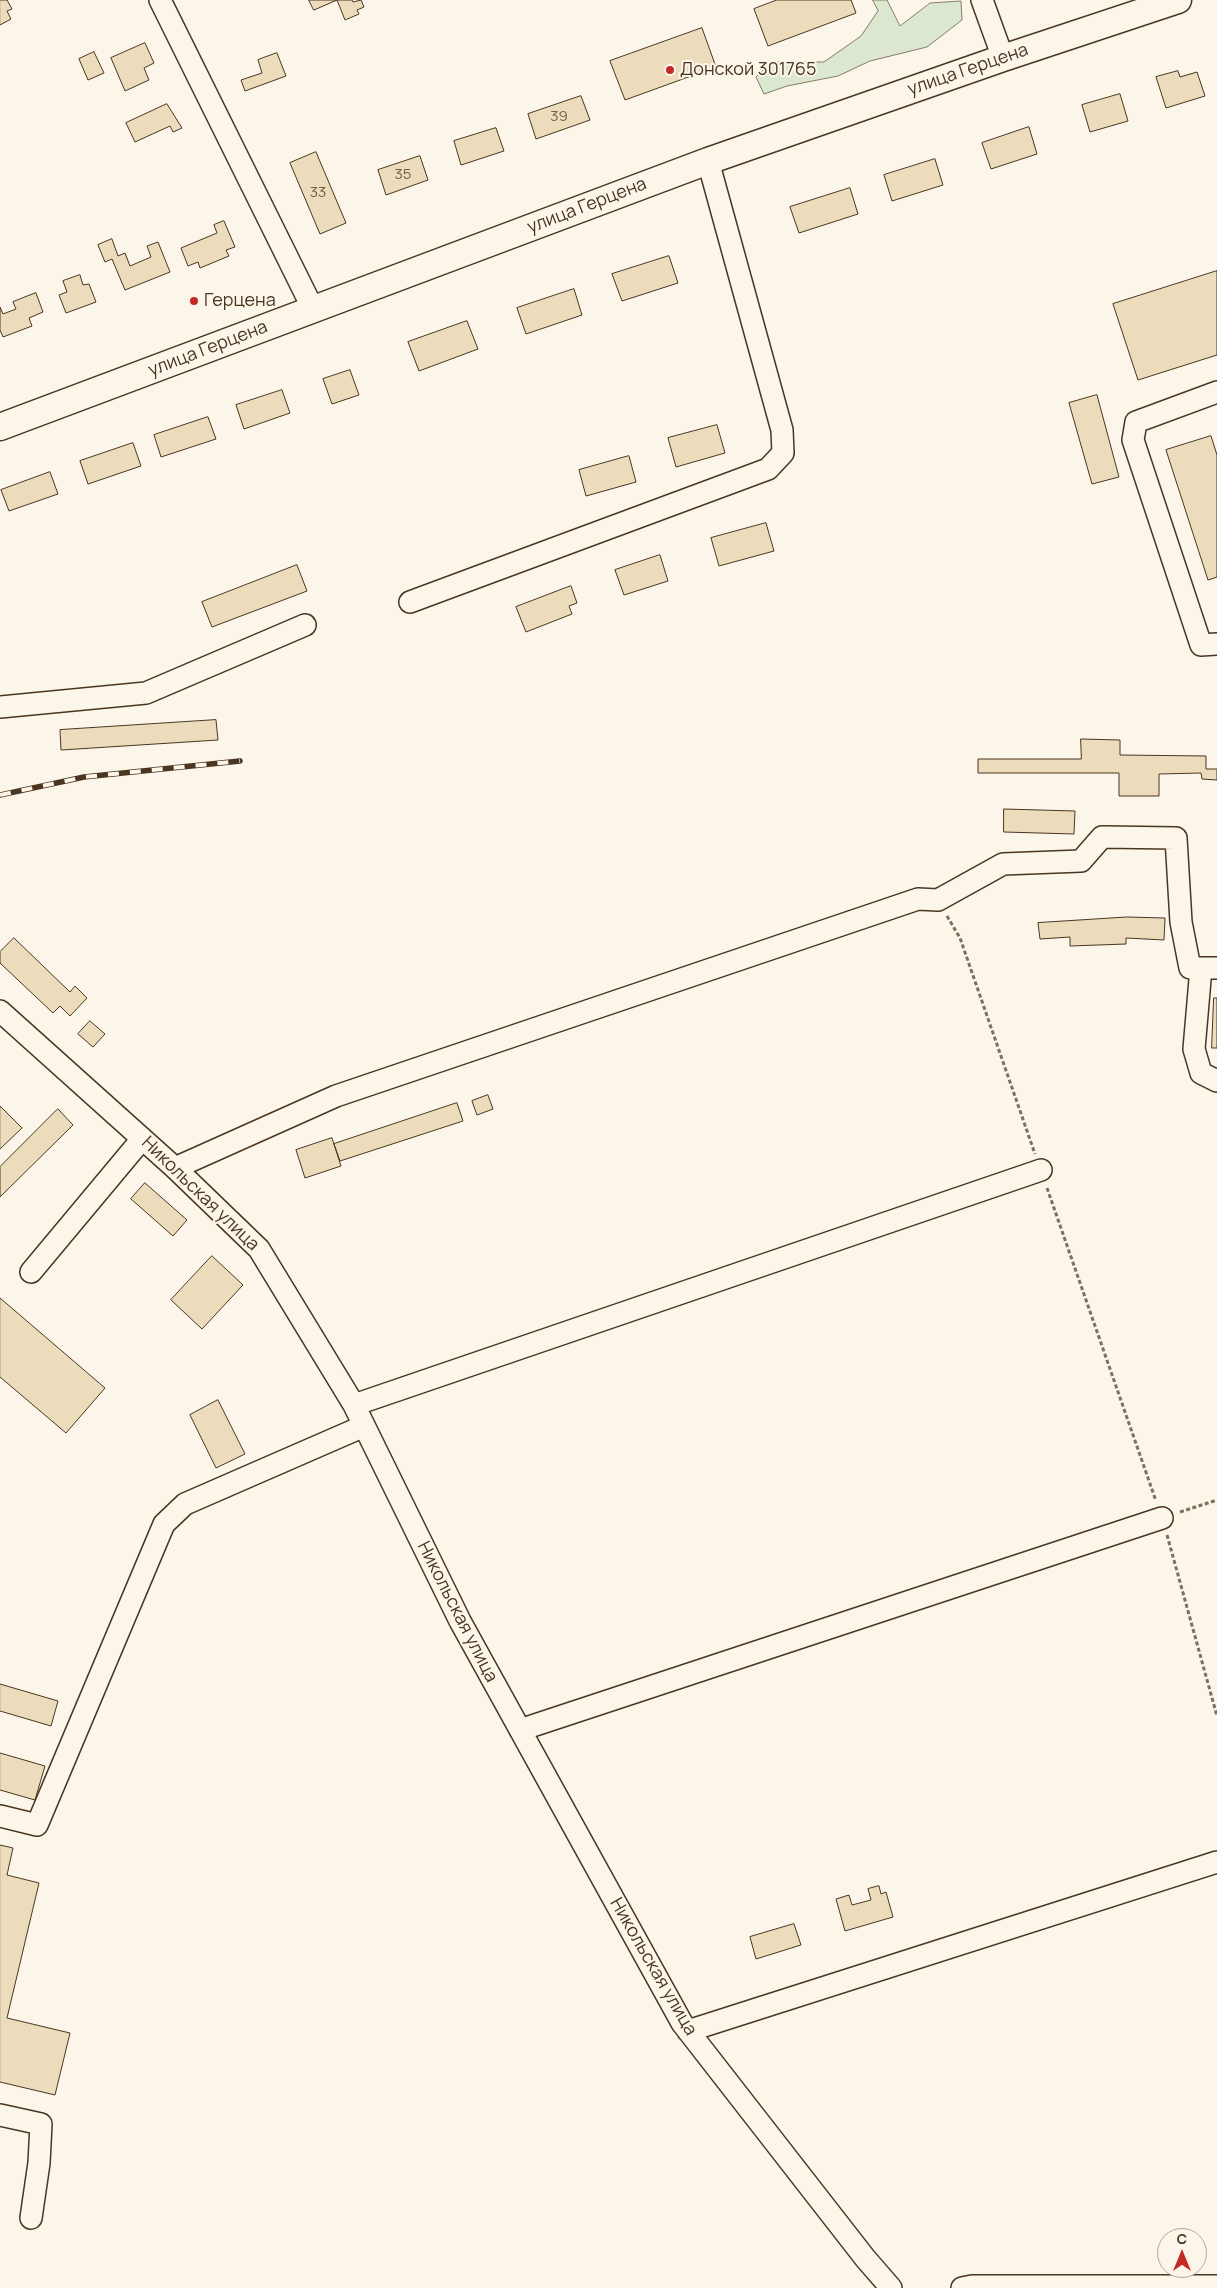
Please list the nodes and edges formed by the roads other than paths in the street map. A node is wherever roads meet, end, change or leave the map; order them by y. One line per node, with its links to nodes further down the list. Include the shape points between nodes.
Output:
1 (160, 0): 6 (street)
2 (982, 0): 4 (street)
3 (1178, 0): 4 (main road, улица Герцена)
4 (1002, 58): 5 (main road, улица Герцена)
5 (708, 161): 6 (main road, улица Герцена); 9 (street, via 782,430 783,453 768,469)
6 (313, 310): 8 (main road, улица Герцена)
7 (1217, 392): 11 (street, via 1136,422 1133,440 1201,645)
8 (0, 427)
9 (410, 602)
10 (305, 625): 12 (street, via 146,693)
11 (1217, 644)
12 (0, 707)
13 (1209, 968): 15 (street, via 1194,1049 1202,1073); 17 (street, via 1190,968 1180,922 1176,838 1102,838 1081,861 1003,864 928,900 336,1096)
14 (0, 1011): 16 (street, Никольская улица)
15 (1217, 1080)
16 (142, 1139): 17 (street, Никольская улица); 19 (street)
17 (175, 1168): 20 (street, Никольская улица, via 259,1248)
18 (1041, 1170): 20 (street)
19 (31, 1272)
20 (354, 1405): 21 (street, Никольская улица)
21 (364, 1426): 23 (street, Никольская улица, via 460,1621); 24 (street, via 185,1504 164,1524 37,1825)
22 (1162, 1518): 23 (street)
23 (520, 1730): 26 (street, Никольская улица)
24 (0, 1816)
25 (1217, 1862): 26 (street)
26 (688, 2031): 30 (street, Никольская улица)
27 (0, 2115): 28 (street, via 41,2124)
28 (31, 2218)
29 (1217, 2286): 31 (street)
30 (891, 2288)
31 (962, 2288)

